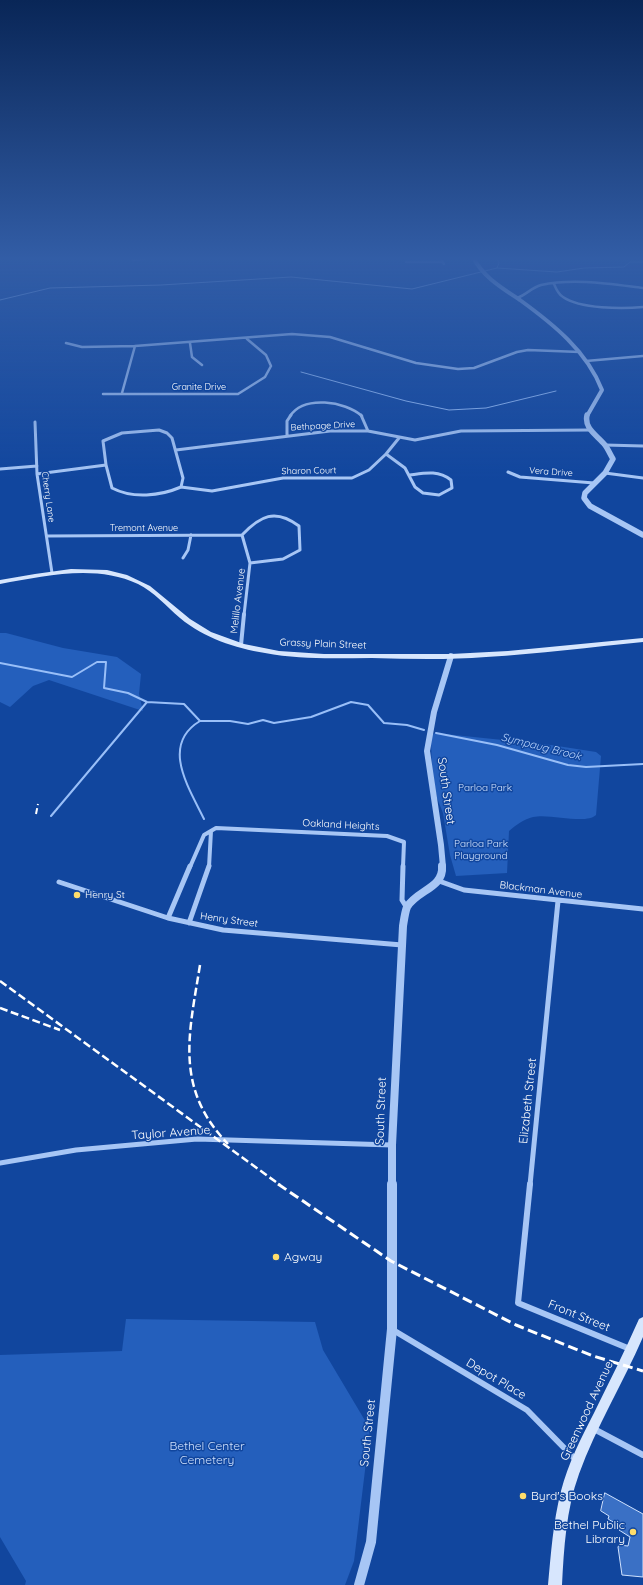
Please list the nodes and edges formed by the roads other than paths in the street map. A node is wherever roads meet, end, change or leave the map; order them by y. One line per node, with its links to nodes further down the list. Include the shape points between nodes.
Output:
1 (559, 331): 8 (street)
2 (330, 338): 3 (street, via 292,334); 6 (street); 8 (street, via 416,363 458,369 474,368 528,350)
3 (247, 339): 5 (street); 12 (street, Granite Drive, via 266,355 271,366 265,377 238,394)
4 (66, 343): 7 (street, via 82,347)
5 (190, 343): 7 (street); 11 (street, via 192,357)
6 (331, 343)
7 (135, 346): 12 (street)
8 (580, 352): 10 (street)
9 (643, 356): 10 (street)
10 (586, 361): 15 (street, via 602,390 588,413 586,420)
11 (202, 365)
12 (122, 393): 13 (street, Granite Drive)
13 (103, 394)
14 (35, 422): 24 (street, Cherry Lane)
15 (590, 430): 18 (street, Bethpage Drive, via 491,430 415,440); 19 (street)
16 (368, 431): 17 (street, Bethpage Drive); 17 (street, via 362,415 350,407 324,403 305,406 292,413 287,420); 18 (street, Bethpage Drive)
17 (287, 435): 21 (street, Bethpage Drive)
18 (399, 438): 22 (street, Sharon Court)
19 (605, 445): 20 (street); 27 (street, via 613,459)
20 (643, 446)
21 (176, 450): 23 (street, via 172,438 159,430 110,435 103,441); 32 (street, via 183,478)
22 (386, 454): 29 (street, via 398,461); 32 (street, Sharon Court, via 369,470 352,478 283,478 212,491)
23 (106, 465): 28 (street); 32 (street, via 112,488 119,493 158,494 171,492)
24 (37, 466): 25 (street); 28 (street, Cherry Lane)
25 (0, 469)
26 (508, 472): 31 (street, Vera Drive, via 520,477)
27 (605, 473): 30 (street); 31 (street)
28 (37, 474): 36 (street, Cherry Lane)
29 (410, 475): 29 (street, via 415,488 430,494 440,496 452,488 451,480 442,473)
30 (643, 478)
31 (594, 483): 35 (street, via 585,493 586,502)
32 (181, 486)
33 (191, 535): 34 (street, Tremont Avenue); 36 (street, Tremont Avenue); 37 (street, via 188,550)
34 (242, 535): 38 (street, Melillo Avenue); 38 (street, via 257,520 273,517 282,517 299,526 300,550 293,556 277,561)
35 (643, 535)
36 (47, 536): 39 (street, Cherry Lane)
37 (183, 558)
38 (250, 563): 42 (street, Melillo Avenue)
39 (52, 573): 40 (main road, Grassy Plain Street); 42 (main road, Grassy Plain Street, via 103,573 140,583 156,592 203,631)
40 (0, 582)
41 (643, 640): 43 (main road, Grassy Plain Street)
42 (241, 645): 43 (main road, Grassy Plain Street, via 279,653 306,655)
43 (452, 656): 45 (street, South Street, via 434,712 427,750 442,858 443,874)
44 (211, 831): 48 (street, Oakland Heights, via 218,828 387,836 404,842 402,900); 50 (street, via 204,835); 51 (street, via 210,864)
45 (439, 881): 47 (street, Blackman Avenue, via 464,890); 48 (street, via 418,895)
46 (59, 882): 50 (street, Henry Street)
47 (558, 901): 49 (street, Blackman Avenue); 55 (street, Elizabeth Street)
48 (407, 908): 52 (street, South Street)
49 (643, 910)
50 (168, 918): 51 (street, Henry Street)
51 (189, 923): 52 (street, Henry Street, via 223,930)
52 (402, 945): 53 (street, South Street)
53 (392, 1145): 54 (street, Taylor Avenue, via 197,1140 76,1150); 57 (street, South Street)
54 (0, 1163)
55 (518, 1303): 58 (street, Front Street)
56 (643, 1323): 58 (main road, Greenwood Avenue)
57 (392, 1329): 61 (street, Depot Place, via 527,1410); 62 (street, South Street, via 371,1542)
58 (632, 1350): 59 (main road, Greenwood Avenue)
59 (594, 1428): 60 (street); 61 (main road, Greenwood Avenue)
60 (643, 1454)
61 (577, 1461): 63 (main road, Greenwood Avenue, via 558,1532)
62 (359, 1585)
63 (555, 1585)

